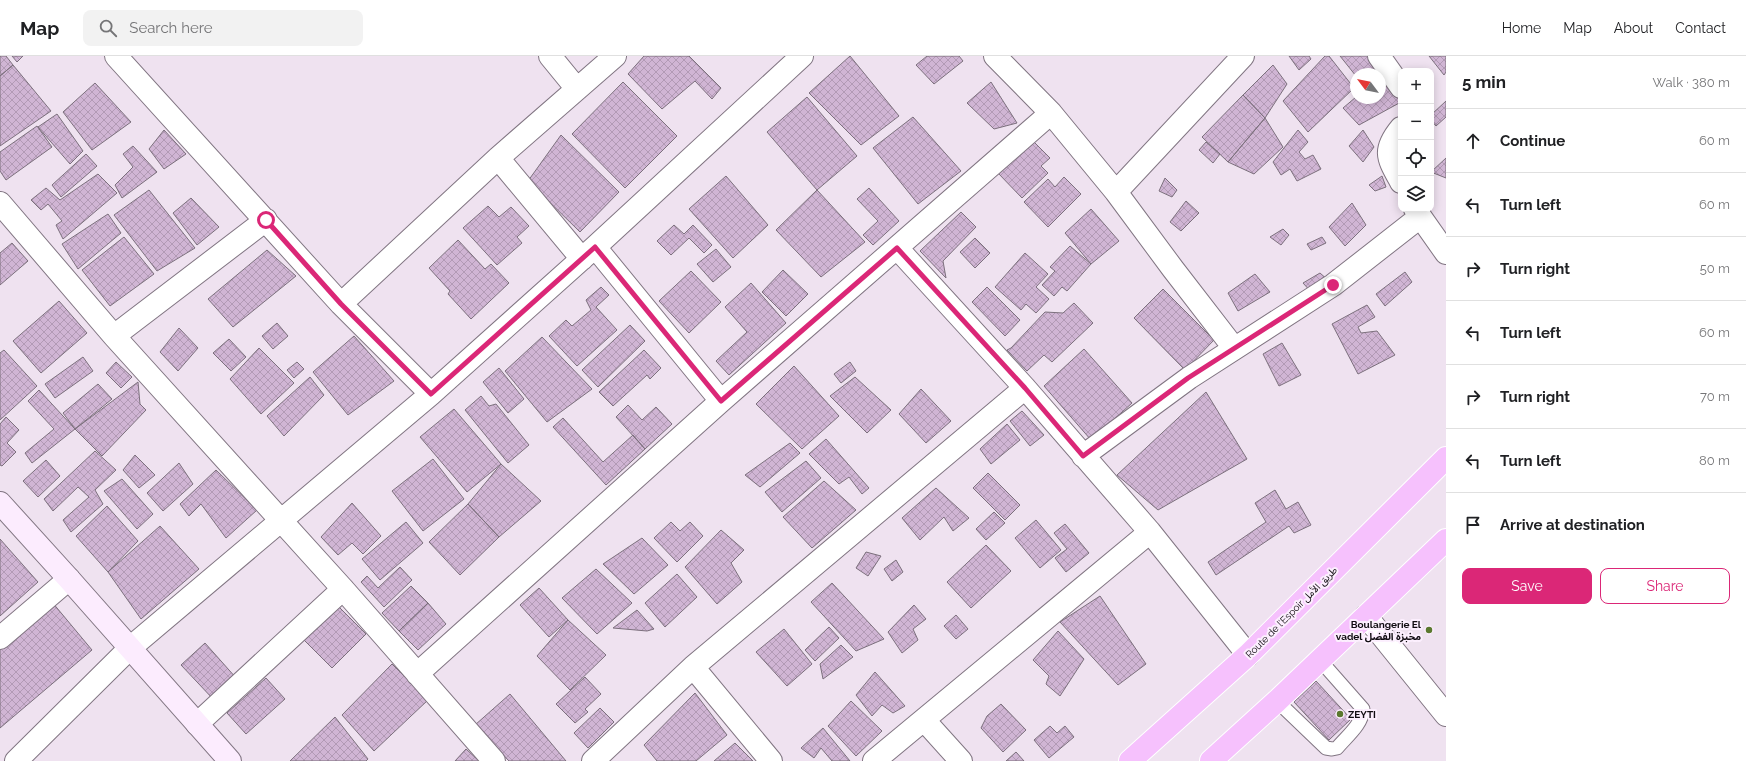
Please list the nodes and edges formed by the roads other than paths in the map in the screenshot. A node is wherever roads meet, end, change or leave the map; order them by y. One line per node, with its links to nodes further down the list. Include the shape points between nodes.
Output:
1 (116, 56): 17 (street)
2 (550, 56): 9 (street)
3 (615, 56): 9 (street)
4 (802, 56): 19 (street)
5 (994, 56): 10 (street)
6 (1243, 56): 14 (street)
7 (1379, 56): 8 (street)
8 (1398, 83)
9 (577, 89): 12 (street)
10 (1051, 113): 14 (street); 18 (street)
11 (1398, 132): 13 (street, via 1390,144 1388,153)
12 (498, 158): 19 (street); 21 (street)
13 (1398, 177)
14 (1116, 192): 23 (street)
15 (0, 203): 22 (street)
16 (1418, 213): 20 (street); 23 (street, via 1333,285)
17 (266, 220): 21 (street); 22 (street)
18 (897, 248): 24 (street); 26 (street)
19 (589, 253): 25 (street); 26 (street)
20 (1446, 253)
21 (341, 304): 25 (street)
22 (114, 336): 30 (street)
23 (1234, 348): 27 (street)
24 (1025, 388): 27 (street); 40 (street)
25 (431, 394): 30 (street)
26 (721, 401): 41 (street)
27 (1083, 456): 31 (street)
28 (1446, 458): 38 (highway, Route de l’Espoir طريق الأمل)
29 (0, 503): 33 (main road)
30 (281, 519): 34 (street); 37 (street)
31 (1150, 532): 38 (street); 44 (street)
32 (1446, 540): 35 (highway)
33 (69, 579): 36 (street); 37 (main road)
34 (343, 589): 41 (street); 45 (street)
35 (1366, 616): 39 (highway); 43 (street)
36 (0, 638)
37 (130, 648): 45 (main road); 46 (street)
38 (1248, 655): 53 (highway, Route de l’Espoir طريق الأمل)
39 (1319, 659): 42 (highway); 42 (lane, via 1363,709 1359,722 1337,748 1326,748)
40 (693, 667): 49 (street); 50 (street)
41 (416, 674): 48 (street)
42 (1277, 701): 54 (highway)
43 (1446, 715)
44 (924, 720): 51 (street); 52 (street)
45 (197, 724): 47 (main road)
46 (16, 761)
47 (230, 761)
48 (494, 761)
49 (593, 761)
50 (771, 761)
51 (874, 761)
52 (961, 761)
53 (1130, 761)
54 (1211, 761)

